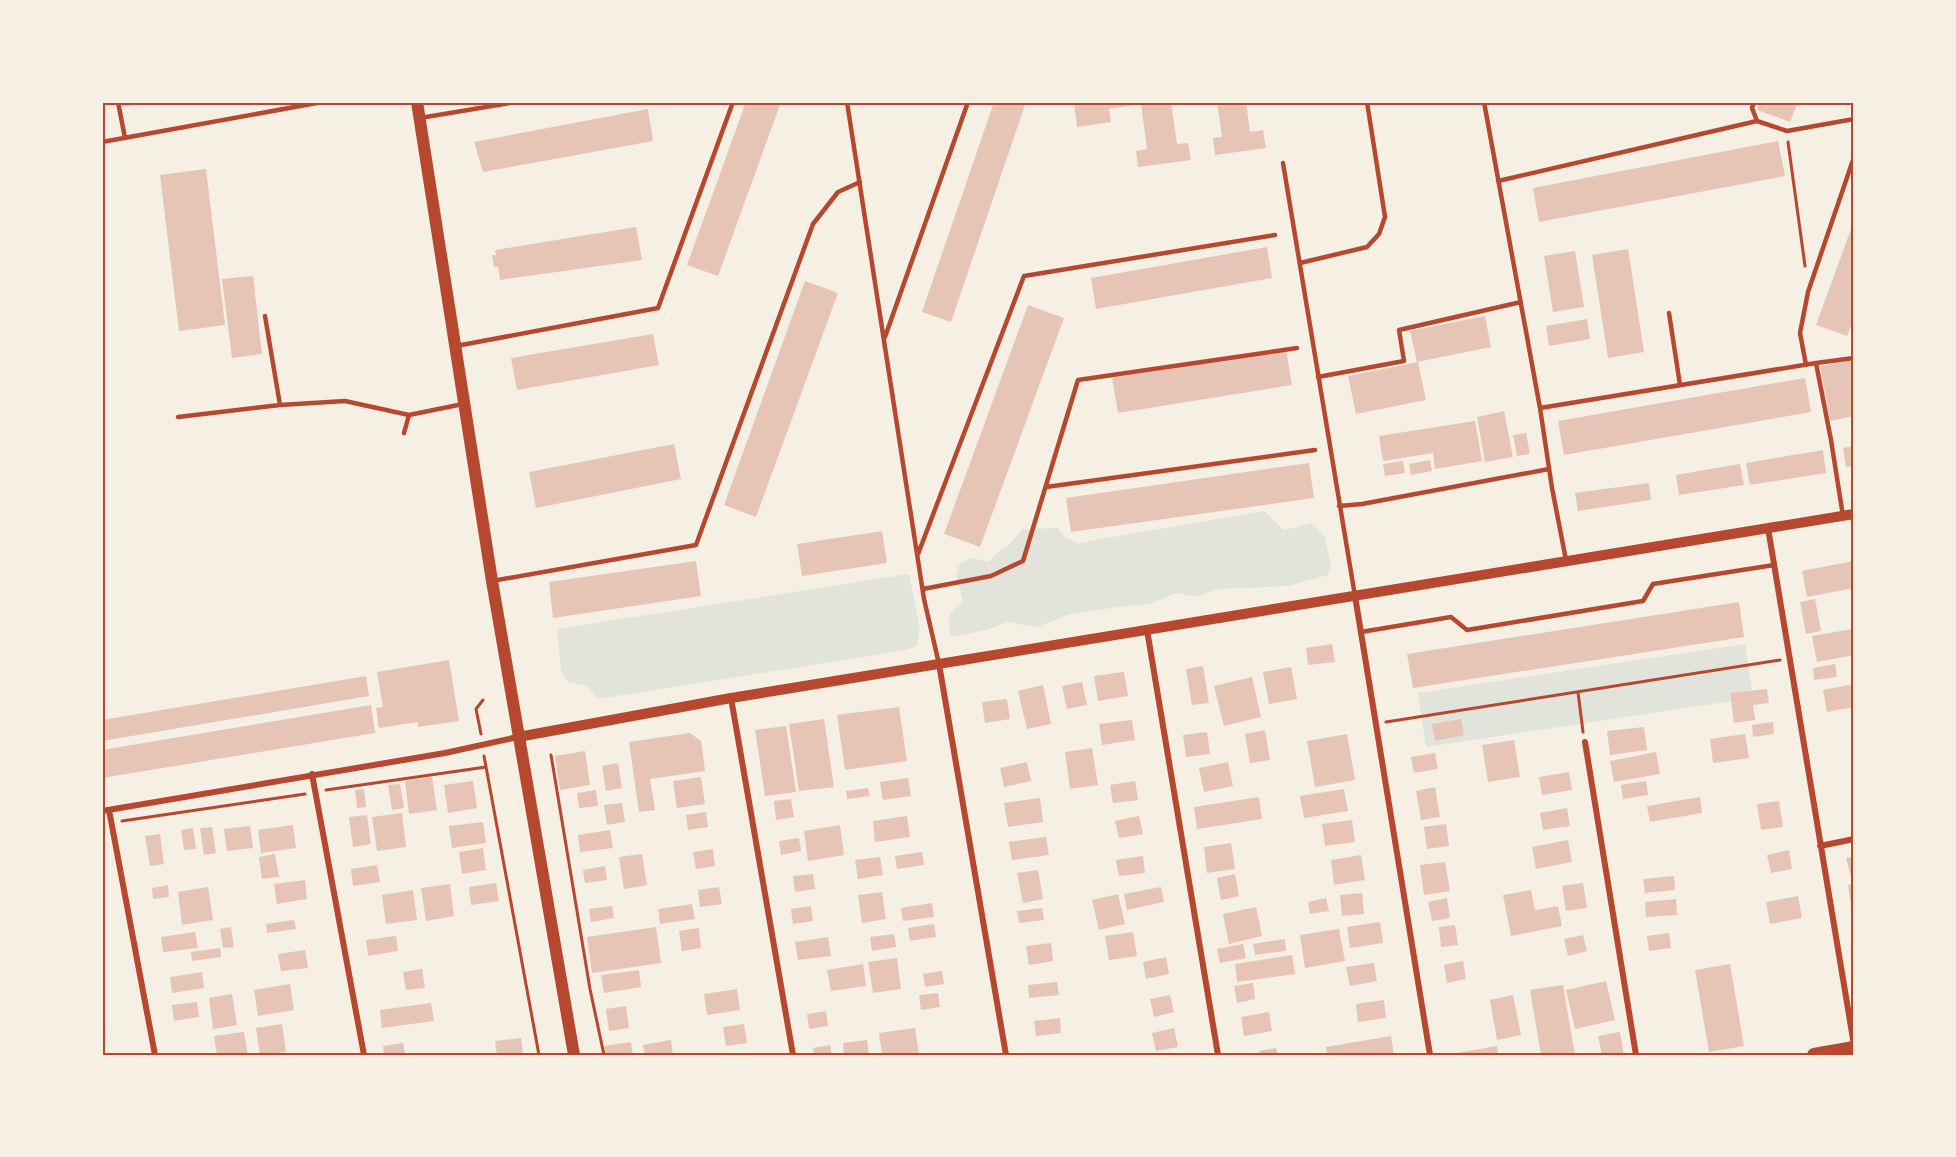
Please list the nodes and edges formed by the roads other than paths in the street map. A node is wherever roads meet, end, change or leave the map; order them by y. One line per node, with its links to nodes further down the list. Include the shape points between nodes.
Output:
1 (118, 102): 14 (lane)
2 (322, 102): 14 (lane)
3 (417, 102): 11 (main road)
4 (516, 102): 11 (lane)
5 (733, 102): 26 (lane, via 658,308)
6 (968, 102): 25 (lane)
7 (1367, 102): 21 (lane, via 1385,217 1379,234 1367,247)
8 (1484, 102): 18 (lane)
9 (1754, 102): 13 (lane)
10 (848, 103): 19 (lane)
11 (420, 118): 26 (main road)
12 (1854, 119): 13 (lane, via 1786,131)
13 (1757, 122): 18 (lane)
14 (125, 138): 15 (lane)
15 (102, 142)
16 (1854, 157): 30 (lane, via 1808,292 1800,333)
17 (1283, 163): 21 (lane)
18 (1498, 181): 22 (lane)
19 (860, 182): 25 (lane); 48 (lane, via 838,192 813,224 696,545)
20 (1275, 236): 45 (lane, via 1024,276)
21 (1300, 263): 31 (lane)
22 (1521, 302): 31 (lane, via 1399,330 1404,361); 35 (lane)
23 (1669, 313): 32 (lane)
24 (265, 316): 34 (lane)
25 (884, 340): 45 (lane)
26 (456, 346): 33 (main road)
27 (1297, 348): 41 (lane, via 1078,380)
28 (1854, 358): 29 (lane)
29 (1816, 363): 30 (lane); 43 (lane)
30 (1806, 365): 32 (lane)
31 (1318, 377): 42 (lane)
32 (1680, 385): 35 (lane)
33 (465, 403): 36 (lane); 48 (main road)
34 (280, 405): 36 (lane, via 345,401); 37 (lane)
35 (1540, 408): 40 (lane)
36 (409, 415): 38 (lane)
37 (178, 417)
38 (404, 433)
39 (1315, 450): 41 (lane)
40 (1549, 469): 42 (lane); 46 (lane)
41 (1047, 487): 49 (lane, via 1023,561 991,576)
42 (1339, 506): 50 (lane)
43 (1848, 515): 44 (street)
44 (1768, 528): 46 (street); 47 (street)
45 (918, 556): 49 (lane)
46 (1566, 561): 50 (street)
47 (1774, 565): 52 (lane, via 1653,584 1643,601 1467,630 1451,617); 60 (street)
48 (492, 581): 55 (main road)
49 (922, 589): 53 (lane)
50 (1355, 596): 51 (street); 52 (street)
51 (1147, 630): 53 (street); 67 (street)
52 (1361, 632): 68 (street)
53 (939, 664): 54 (street); 66 (street)
54 (731, 698): 55 (street); 65 (street)
55 (518, 737): 57 (street); 64 (main road)
56 (1585, 742): 69 (street)
57 (312, 774): 58 (street); 63 (street)
58 (106, 811): 62 (street, via 112,823)
59 (1854, 839): 60 (street)
60 (1820, 846): 61 (street)
61 (1854, 1047): 70 (highway)
62 (155, 1055)
63 (364, 1055)
64 (574, 1055)
65 (793, 1055)
66 (1006, 1055)
67 (1218, 1055)
68 (1430, 1055)
69 (1636, 1055)
70 (1814, 1055)

